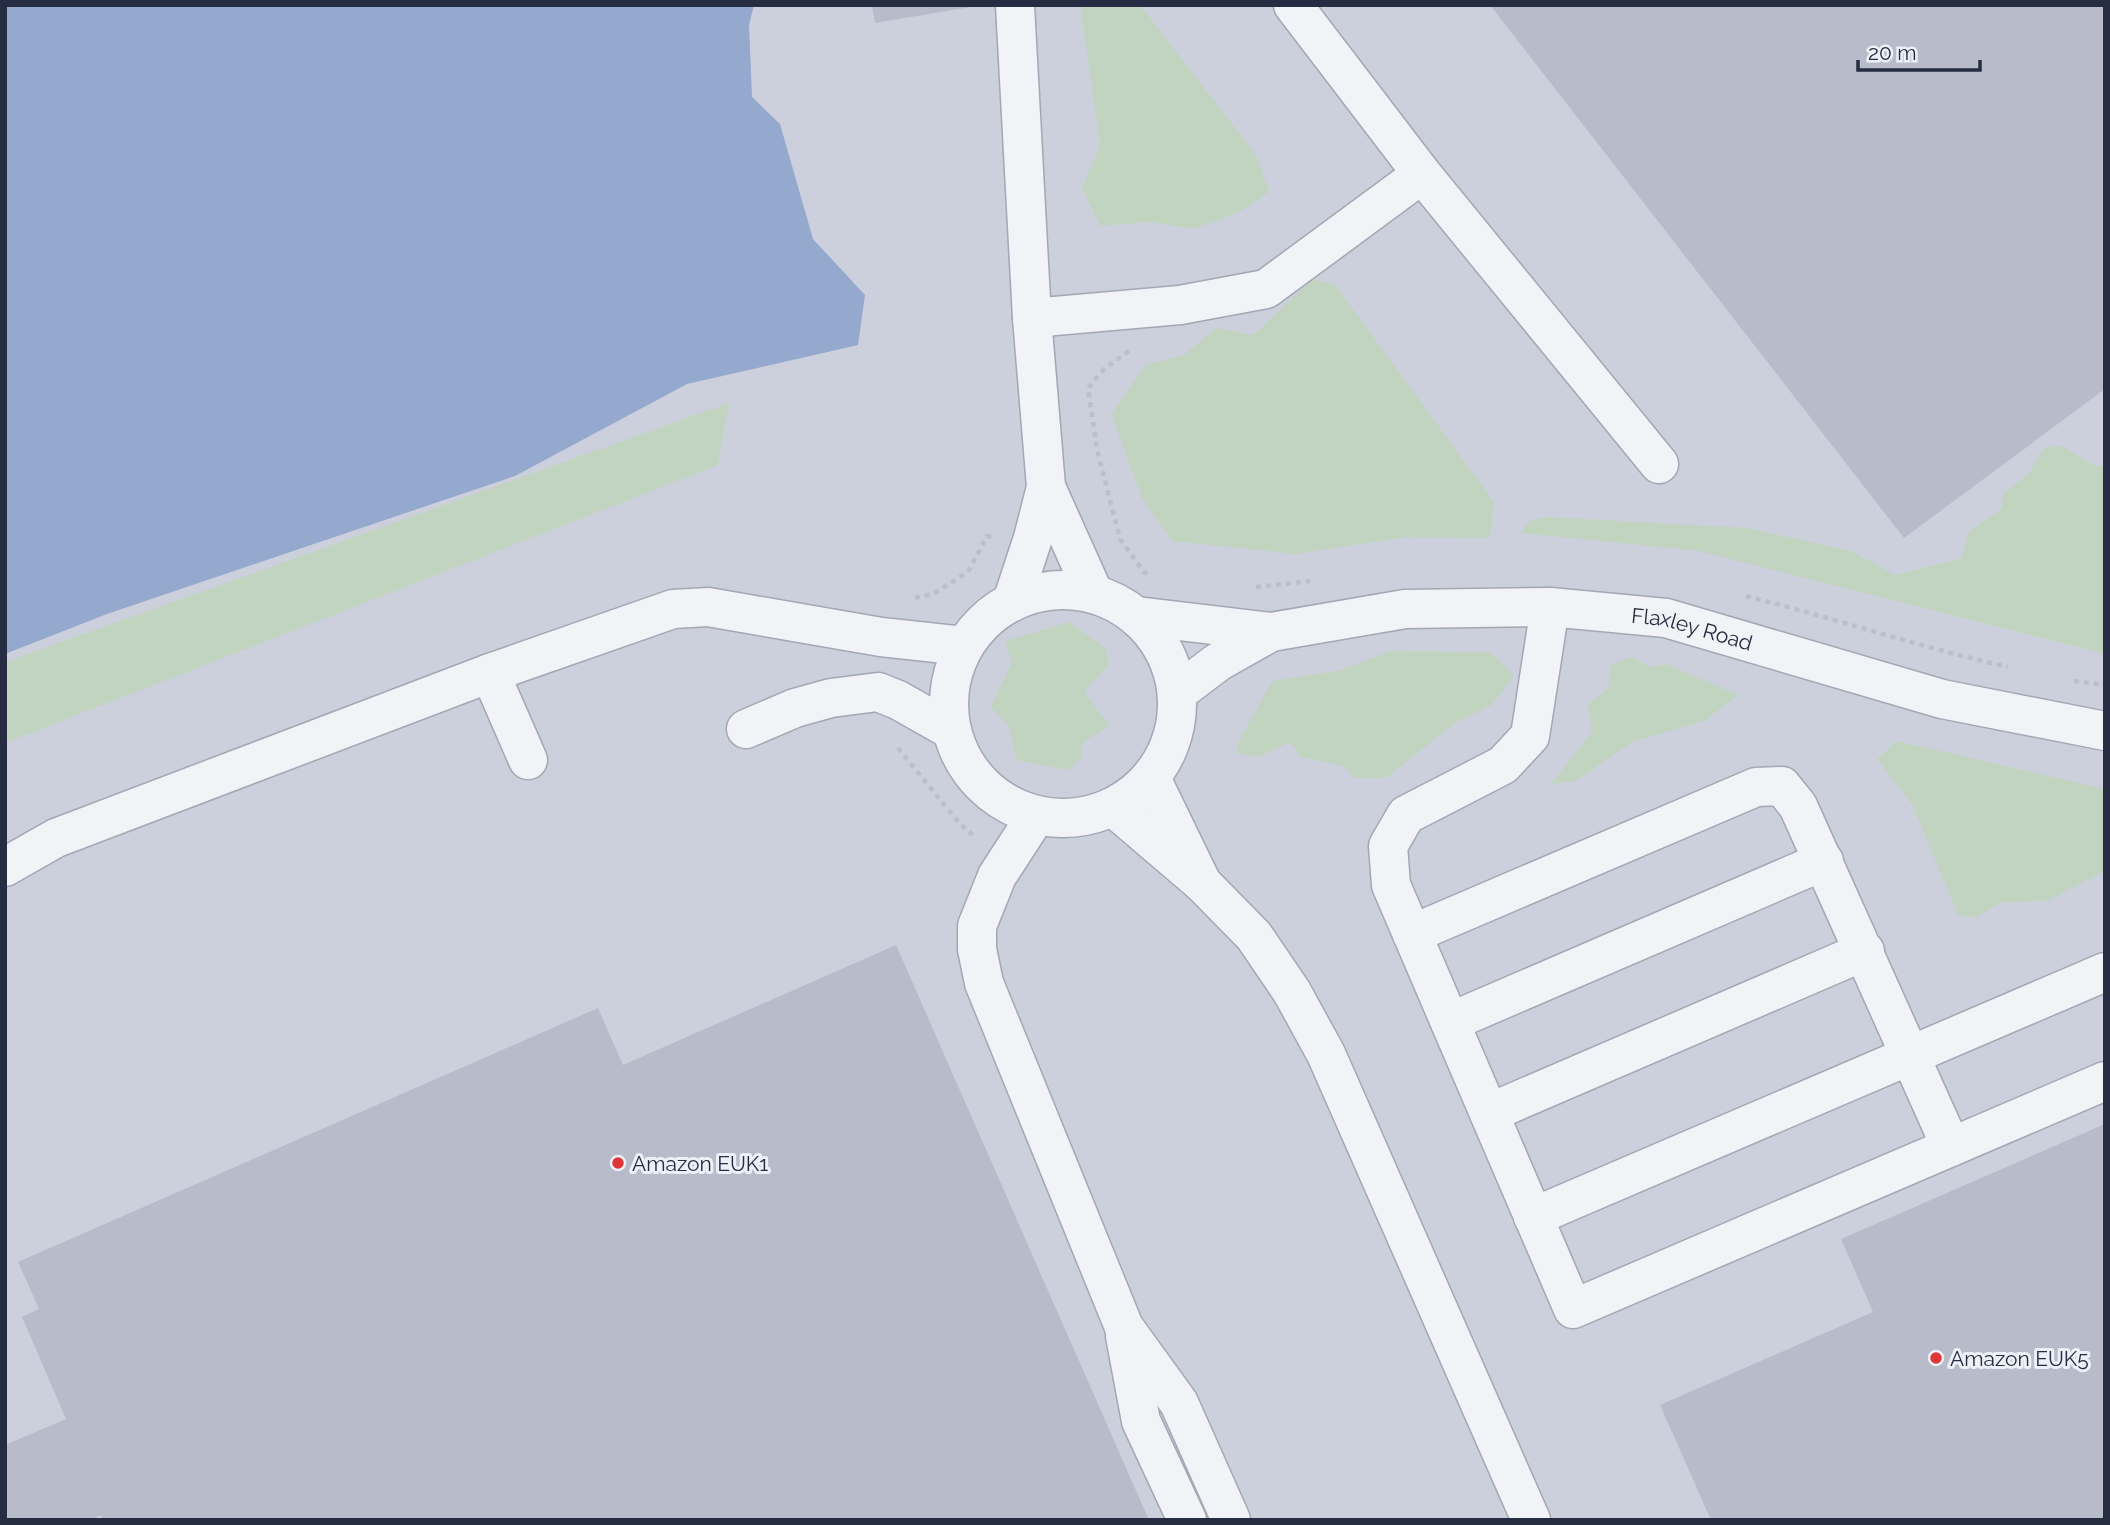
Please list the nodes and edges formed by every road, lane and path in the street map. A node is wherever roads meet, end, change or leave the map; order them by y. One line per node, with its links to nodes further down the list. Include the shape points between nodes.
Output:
1 (1015, 5): 4 (street)
2 (1293, 5): 3 (street)
3 (1422, 174): 4 (street, via 1266,289 1181,305); 5 (street)
4 (1032, 318): 6 (street)
5 (1659, 464)
6 (1046, 487): 8 (street); 10 (street)
7 (995, 538): 9 (path, via 987,536 968,572 933,594)
8 (1094, 594): 10 (street, via 1066,589); 12 (street)
9 (905, 601)
10 (1012, 602): 14 (street, via 985,621)
11 (1550, 607): 13 (street, Flaxley Road, via 1405,609); 19 (street, Flaxley Road, via 1666,618 1942,699); 29 (street, via 1530,736 1503,765 1406,815 1388,846 1391,885)
12 (1137, 616): 13 (street); 16 (street, via 1157,638 1171,665)
13 (1271, 632): 16 (street, via 1217,662)
14 (964, 646): 15 (street, via 874,636 708,607 673,609); 18 (street, via 948,701)
15 (490, 673): 21 (street); 27 (street, via 56,838)
16 (1177, 693): 22 (street, via 1177,724 1167,753)
17 (746, 729): 18 (street, via 807,704 878,692)
18 (951, 730): 24 (street, via 962,760 981,785 1007,804)
19 (2105, 731)
20 (891, 740): 25 (path, via 959,823)
21 (528, 760)
22 (1151, 778): 23 (street); 28 (street)
23 (1113, 807): 24 (street, via 1089,817); 28 (street)
24 (1036, 816): 38 (street, via 997,876 976,926 976,949 984,983)
25 (979, 840)
26 (1824, 862): 29 (street, via 1798,806 1782,786 1756,787); 30 (street); 32 (street)
27 (5, 867)
28 (1202, 883): 41 (street, via 1254,936 1326,1054)
29 (1412, 934): 32 (street)
30 (1865, 951): 33 (street); 35 (street)
31 (2105, 972): 33 (street)
32 (1450, 1023): 35 (street)
33 (1910, 1056): 36 (street); 37 (street)
34 (2105, 1081): 36 (street)
35 (1489, 1113): 37 (street)
36 (1951, 1147): 37 (street, via 1573,1309)
37 (1533, 1217)
38 (1124, 1327): 39 (street, via 1141,1421); 40 (street, via 1179,1403)
39 (1186, 1520)
40 (1231, 1520)
41 (1531, 1520)

